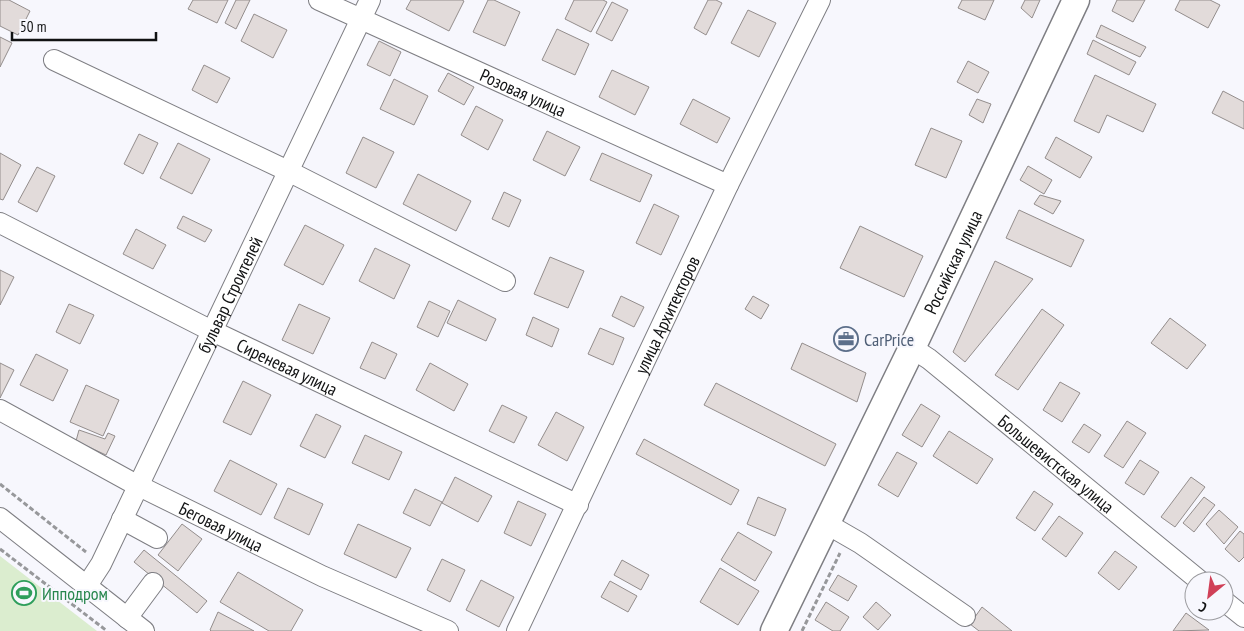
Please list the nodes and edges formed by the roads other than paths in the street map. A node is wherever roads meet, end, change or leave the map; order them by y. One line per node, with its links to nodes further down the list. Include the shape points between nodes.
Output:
1 (319, 0): 6 (street, Розовая улица)
2 (370, 0): 6 (street, бульвар Строителей)
3 (820, 0): 9 (street, улица Архитекторов)
4 (1076, 0): 13 (main road, Российская улица)
5 (1090, 0): 13 (main road, Российская улица)
6 (361, 19): 8 (street, бульвар Строителей); 9 (street, Розовая улица)
7 (54, 60): 8 (street)
8 (288, 171): 11 (street); 12 (street, бульвар Строителей)
9 (728, 185): 16 (street, улица Архитекторов)
10 (0, 223): 12 (street, Сиреневая улица)
11 (505, 281)
12 (212, 331): 15 (street, бульвар Строителей); 16 (street, Сиреневая улица)
13 (918, 352): 19 (main road, Российская улица); 21 (street, Большевистская улица)
14 (0, 410): 15 (street, Беговая улица)
15 (139, 485): 18 (street, бульвар Строителей); 29 (street, Беговая улица, via 322,576)
16 (578, 505): 30 (street, улица Архитекторов)
17 (0, 518): 23 (street)
18 (122, 519): 20 (street); 23 (street, бульвар Строителей)
19 (834, 528): 25 (street); 31 (main road, Российская улица); 32 (main road, Российская улица)
20 (156, 538)
21 (1188, 571)
22 (153, 584): 27 (street)
23 (86, 587): 27 (street)
24 (1234, 609): 26 (street)
25 (965, 616)
26 (1244, 617)
27 (127, 618): 28 (street)
28 (144, 631)
29 (448, 631)
30 (517, 631)
31 (774, 631)
32 (793, 631)

